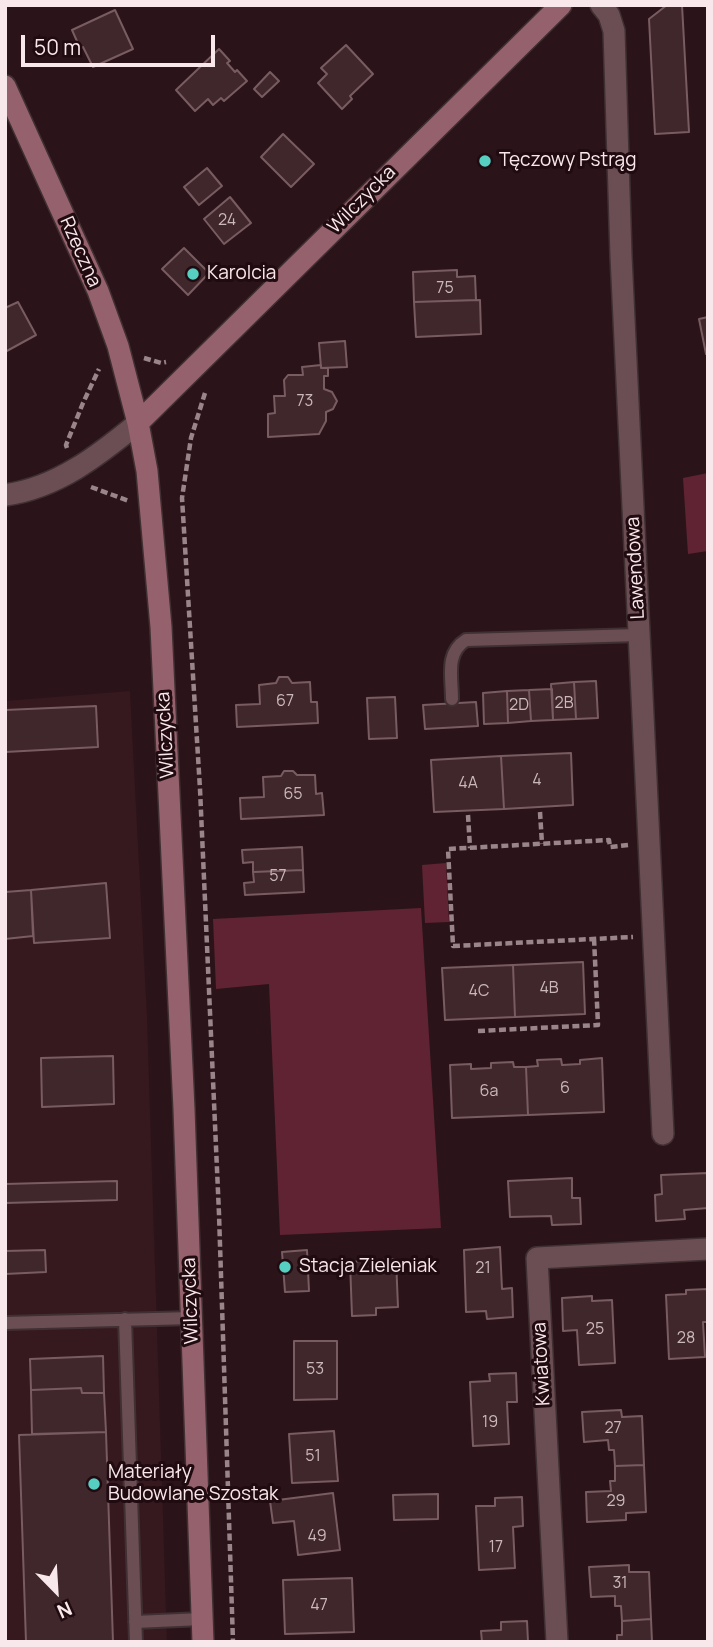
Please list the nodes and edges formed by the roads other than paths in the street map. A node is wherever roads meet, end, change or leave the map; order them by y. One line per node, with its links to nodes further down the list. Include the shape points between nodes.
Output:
1 (561, 5): 4 (street, Wilczycka)
2 (601, 5): 6 (street, Lawendowa, via 614,31)
3 (5, 86): 4 (street, Rzeczna, via 98,290)
4 (138, 423): 5 (street, via 77,469); 10 (street, Wilczycka, via 160,615)
5 (5, 495)
6 (639, 635): 7 (lane, via 466,640 452,653); 8 (street, Lawendowa)
7 (452, 699)
8 (663, 1134)
9 (708, 1249): 17 (street, Kwiatowa, via 537,1258)
10 (192, 1318): 11 (lane); 13 (street, Wilczycka)
11 (125, 1319): 12 (lane); 14 (lane)
12 (5, 1323)
13 (202, 1619): 14 (lane); 16 (street, Wilczycka)
14 (135, 1622): 15 (lane)
15 (136, 1642)
16 (203, 1642)
17 (557, 1642)

